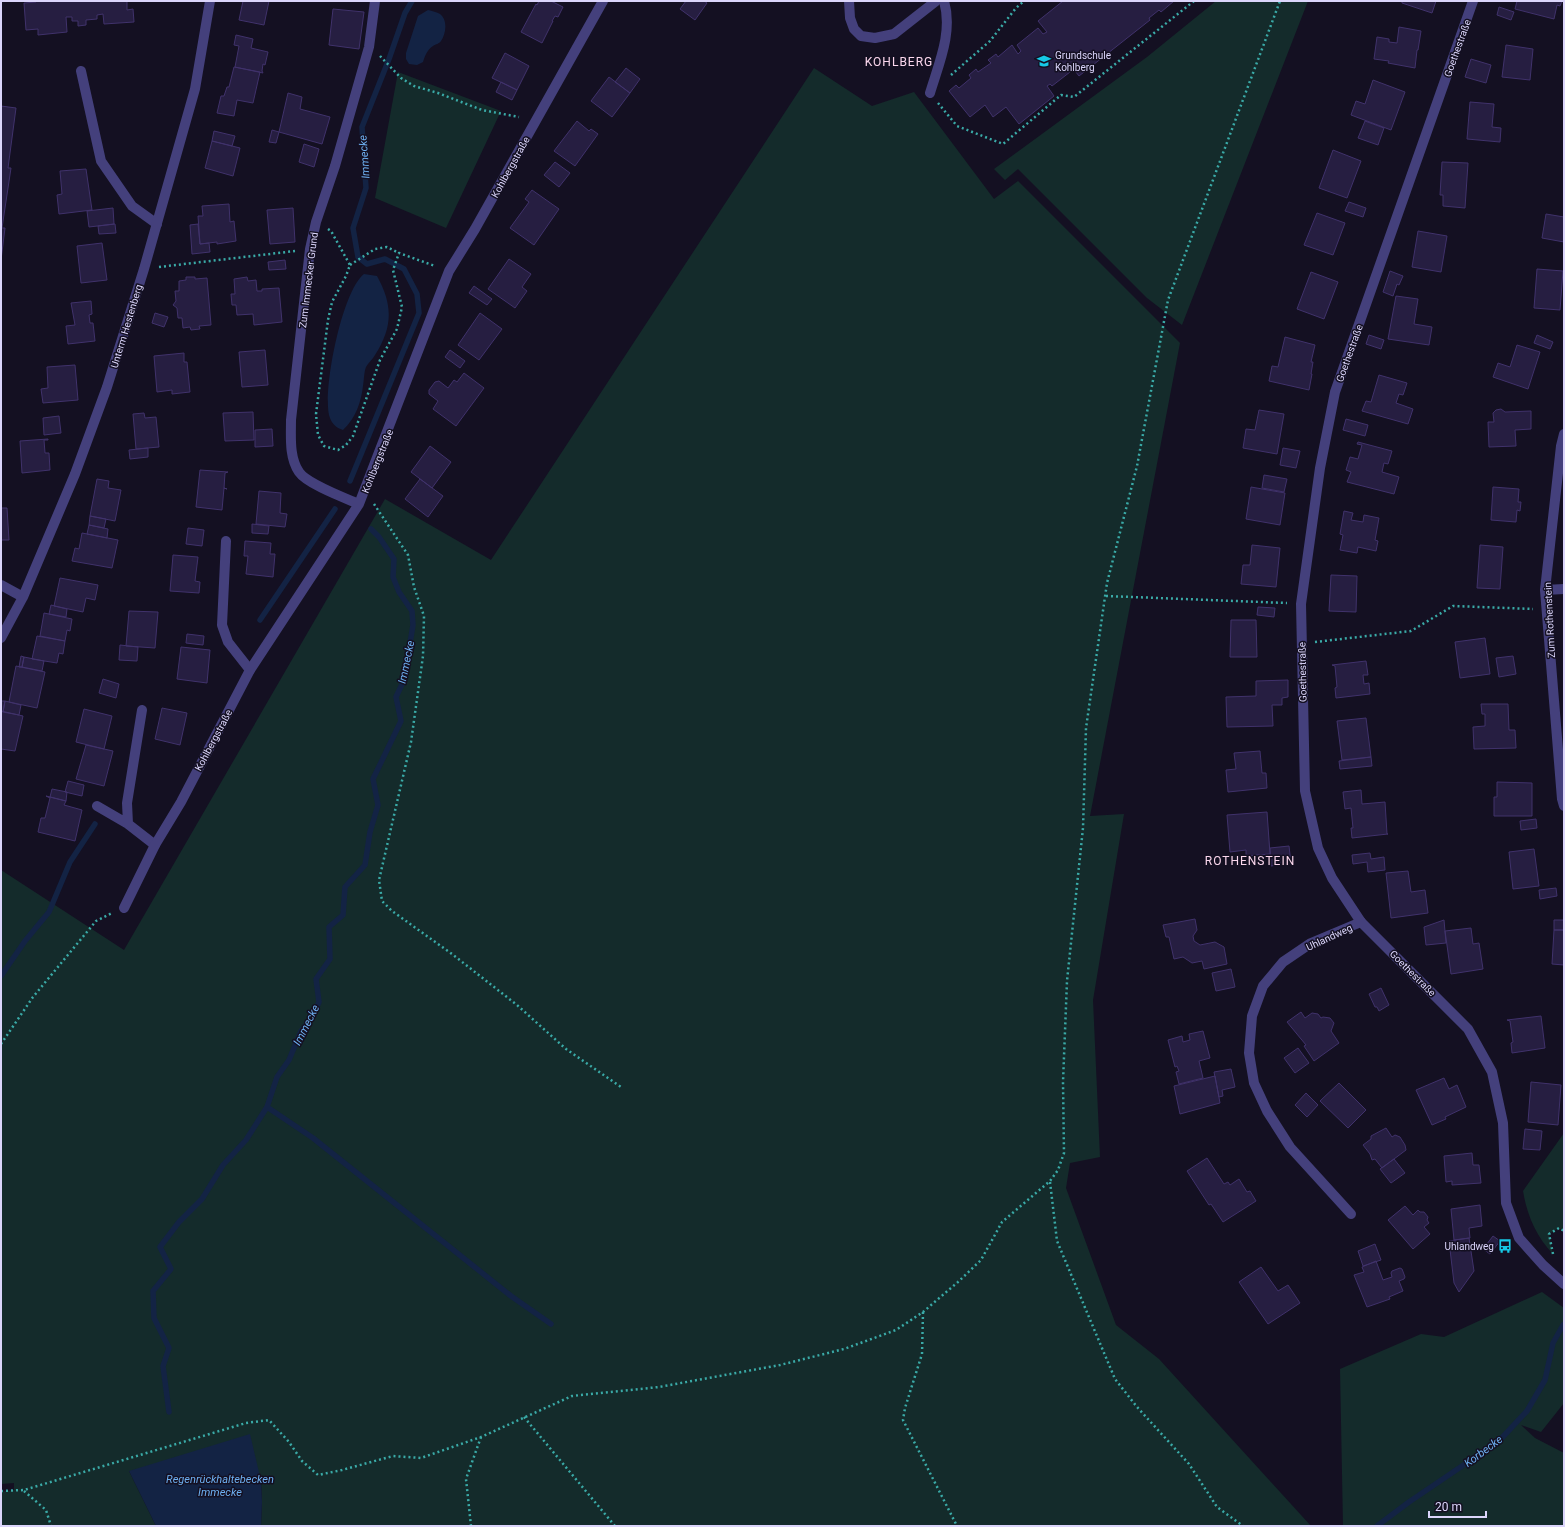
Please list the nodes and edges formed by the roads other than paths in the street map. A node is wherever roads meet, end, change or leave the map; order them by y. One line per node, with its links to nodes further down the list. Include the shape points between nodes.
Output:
1 (210, 1): 10 (street, Unterm Hestenberg, via 195,89)
2 (375, 1): 12 (street, Zum Immecker Grund, via 369,47 310,249 291,420 291,443 295,464 300,474 309,481)
3 (603, 1): 12 (street, Kohlbergstraße, via 450,272)
4 (849, 1): 5 (street, via 850,18 854,29 861,36 875,38 894,34)
5 (936, 1)
6 (944, 1): 9 (street, via 948,25)
7 (1473, 1): 26 (street, Goethestraße, via 1335,392 1320,468 1301,604 1305,791 1318,848 1332,878)
8 (81, 71): 10 (street, via 101,161 132,206)
9 (930, 93)
10 (157, 224): 17 (street, Unterm Hestenberg, via 108,387 75,474)
11 (1564, 434): 16 (street, Zum Rothenstein)
12 (359, 504): 19 (street, Kohlbergstraße)
13 (226, 541): 19 (street, via 222,625 228,642)
14 (1, 585): 17 (street)
15 (1564, 589): 16 (street)
16 (1546, 590): 22 (street, Zum Rothenstein)
17 (23, 597): 18 (street, Unterm Hestenberg)
18 (1, 638)
19 (250, 670): 24 (street, Kohlbergstraße, via 181,802)
20 (142, 710): 23 (street, via 127,803)
21 (97, 806): 23 (street)
22 (1564, 806)
23 (128, 824): 24 (street)
24 (155, 845): 25 (street, Kohlbergstraße)
25 (124, 908)
26 (1361, 922): 27 (street, Uhlandweg, via 1311,943 1283,962 1263,986 1258,998 1252,1016 1249,1053 1254,1083 1267,1111 1290,1147); 28 (street, Goethestraße, via 1468,1029 1492,1072 1503,1123 1506,1203 1519,1238)
27 (1351, 1214)
28 (1564, 1284)

